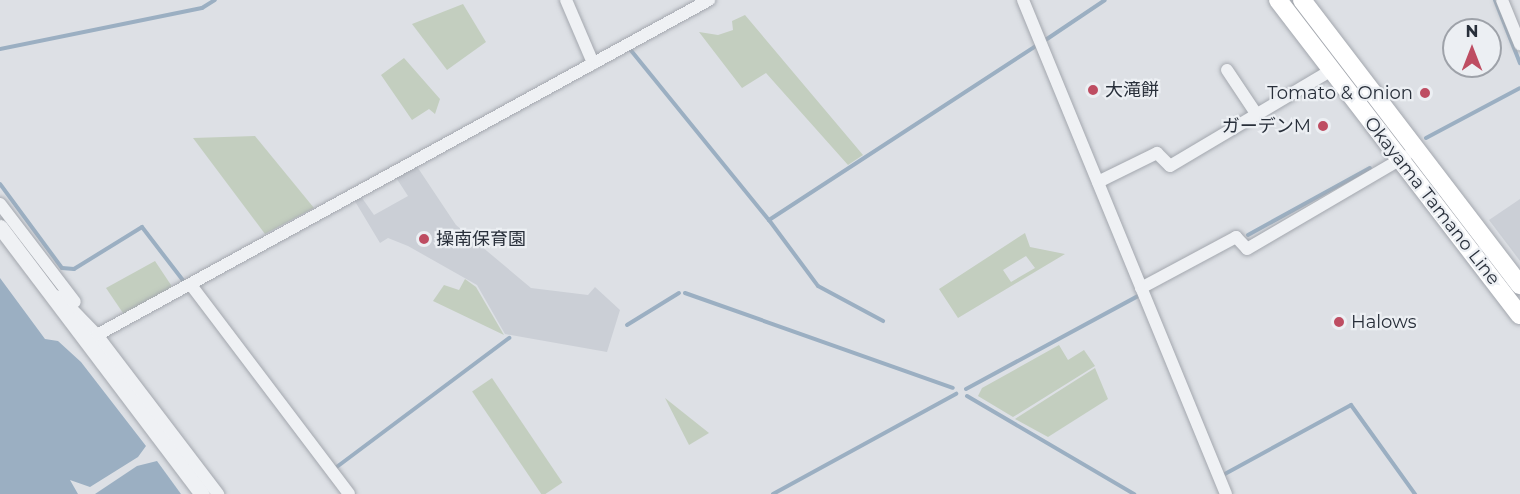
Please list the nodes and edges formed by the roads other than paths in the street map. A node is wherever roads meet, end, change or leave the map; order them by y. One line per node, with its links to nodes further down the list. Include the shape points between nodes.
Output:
1 (566, 0): 8 (street)
2 (709, 0): 8 (street)
3 (1023, 0): 14 (street)
4 (1278, 0): 10 (main road, Okayama Tamano Line)
5 (1302, 0): 12 (main road, Okayama Tamano Line)
6 (1502, 0): 7 (street)
7 (1520, 44)
8 (593, 63): 18 (street)
9 (1227, 70): 11 (street)
10 (1332, 70): 11 (street); 13 (main road, Okayama Tamano Line)
11 (1257, 115): 14 (street, via 1170,166 1158,153)
12 (1416, 148): 13 (street); 17 (main road, Okayama Tamano Line)
13 (1400, 160): 19 (street, via 1247,249 1236,237); 22 (main road, Okayama Tamano Line)
14 (1098, 182): 19 (street)
15 (0, 204): 21 (street, via 76,304)
16 (0, 227): 20 (street)
17 (1520, 285)
18 (188, 286): 23 (street); 26 (street)
19 (1142, 292): 27 (street)
20 (51, 295): 21 (street, via 60,297); 24 (street)
21 (79, 314): 23 (street)
22 (1520, 315)
23 (97, 334): 25 (street)
24 (202, 494)
25 (218, 494)
26 (349, 494)
27 (1226, 494)

